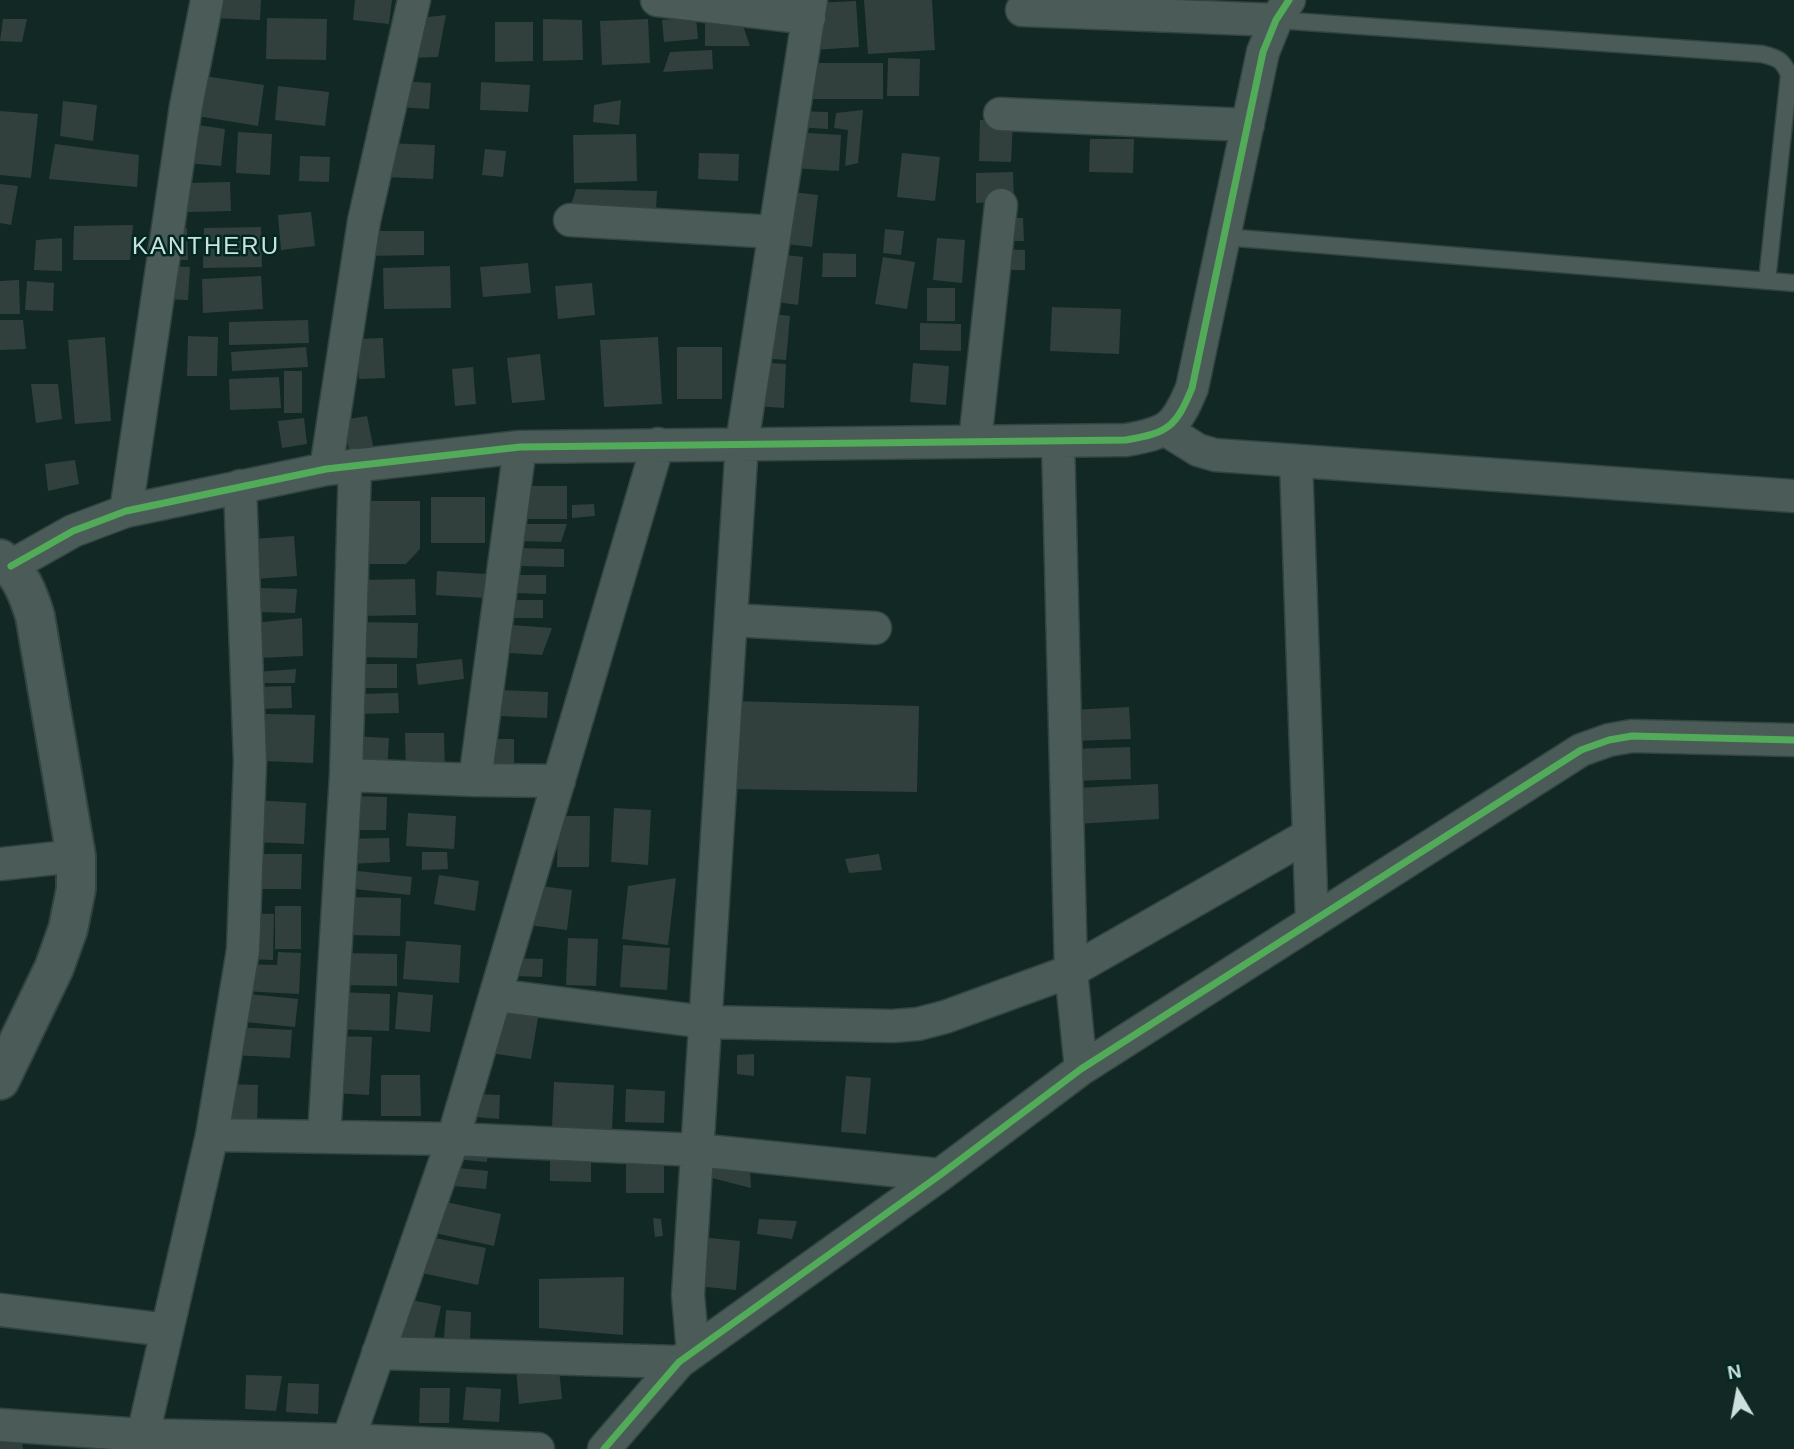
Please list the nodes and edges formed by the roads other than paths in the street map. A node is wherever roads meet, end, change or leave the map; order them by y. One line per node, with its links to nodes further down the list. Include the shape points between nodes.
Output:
1 (207, 0): 25 (street, via 186,106)
2 (414, 0): 22 (street, via 364,221)
3 (657, 0): 4 (street)
4 (810, 9): 11 (street)
5 (1022, 10): 6 (street)
6 (1282, 10): 8 (street, via 1263,52); 13 (lane, via 1776,58 1789,75)
7 (1000, 114): 8 (street)
8 (1248, 125): 12 (street)
9 (1001, 205): 16 (street)
10 (570, 220): 11 (street)
11 (775, 232): 18 (street)
12 (1224, 237): 13 (lane); 15 (street, via 1192,388 1182,412)
13 (1767, 281): 14 (lane)
14 (1794, 283)
15 (1166, 430): 17 (street, via 1126,440); 21 (street, via 1215,455)
16 (975, 441): 17 (street); 18 (street)
17 (1058, 441): 37 (street)
18 (742, 443): 19 (street); 27 (street)
19 (658, 444): 20 (street); 32 (street)
20 (520, 447): 22 (street); 31 (street)
21 (1296, 461): 24 (street); 33 (street)
22 (340, 467): 23 (street); 30 (street)
23 (240, 486): 25 (street); 42 (street, via 250,762 243,950)
24 (1794, 496)
25 (126, 511): 26 (street)
26 (6, 563): 34 (main road, via 27,591 35,616)
27 (731, 620): 28 (street); 39 (street)
28 (875, 628)
29 (1794, 740): 36 (street, via 1632,736 1590,747)
30 (346, 775): 31 (street); 43 (street)
31 (475, 780): 32 (street)
32 (559, 781): 38 (street)
33 (1309, 835): 36 (street); 37 (street)
34 (76, 856): 35 (street); 41 (main road, via 76,889 68,929)
35 (0, 864)
36 (1312, 922): 40 (street)
37 (1071, 971): 39 (street, via 918,1024); 40 (street)
38 (496, 995): 39 (street); 44 (street)
39 (705, 1022): 45 (street)
40 (1081, 1069): 46 (street)
41 (0, 1080)
42 (212, 1135): 43 (street); 48 (street)
43 (324, 1137): 44 (street)
44 (453, 1139): 45 (street); 49 (street)
45 (697, 1150): 46 (street); 50 (street)
46 (940, 1175): 50 (street)
47 (0, 1310): 48 (street)
48 (167, 1330): 52 (street)
49 (378, 1353): 50 (street); 54 (street)
50 (686, 1357): 56 (street)
51 (0, 1426): 52 (street)
52 (143, 1436): 53 (street)
53 (179, 1443): 54 (street)
54 (346, 1444): 55 (street)
55 (538, 1449)
56 (604, 1449)

